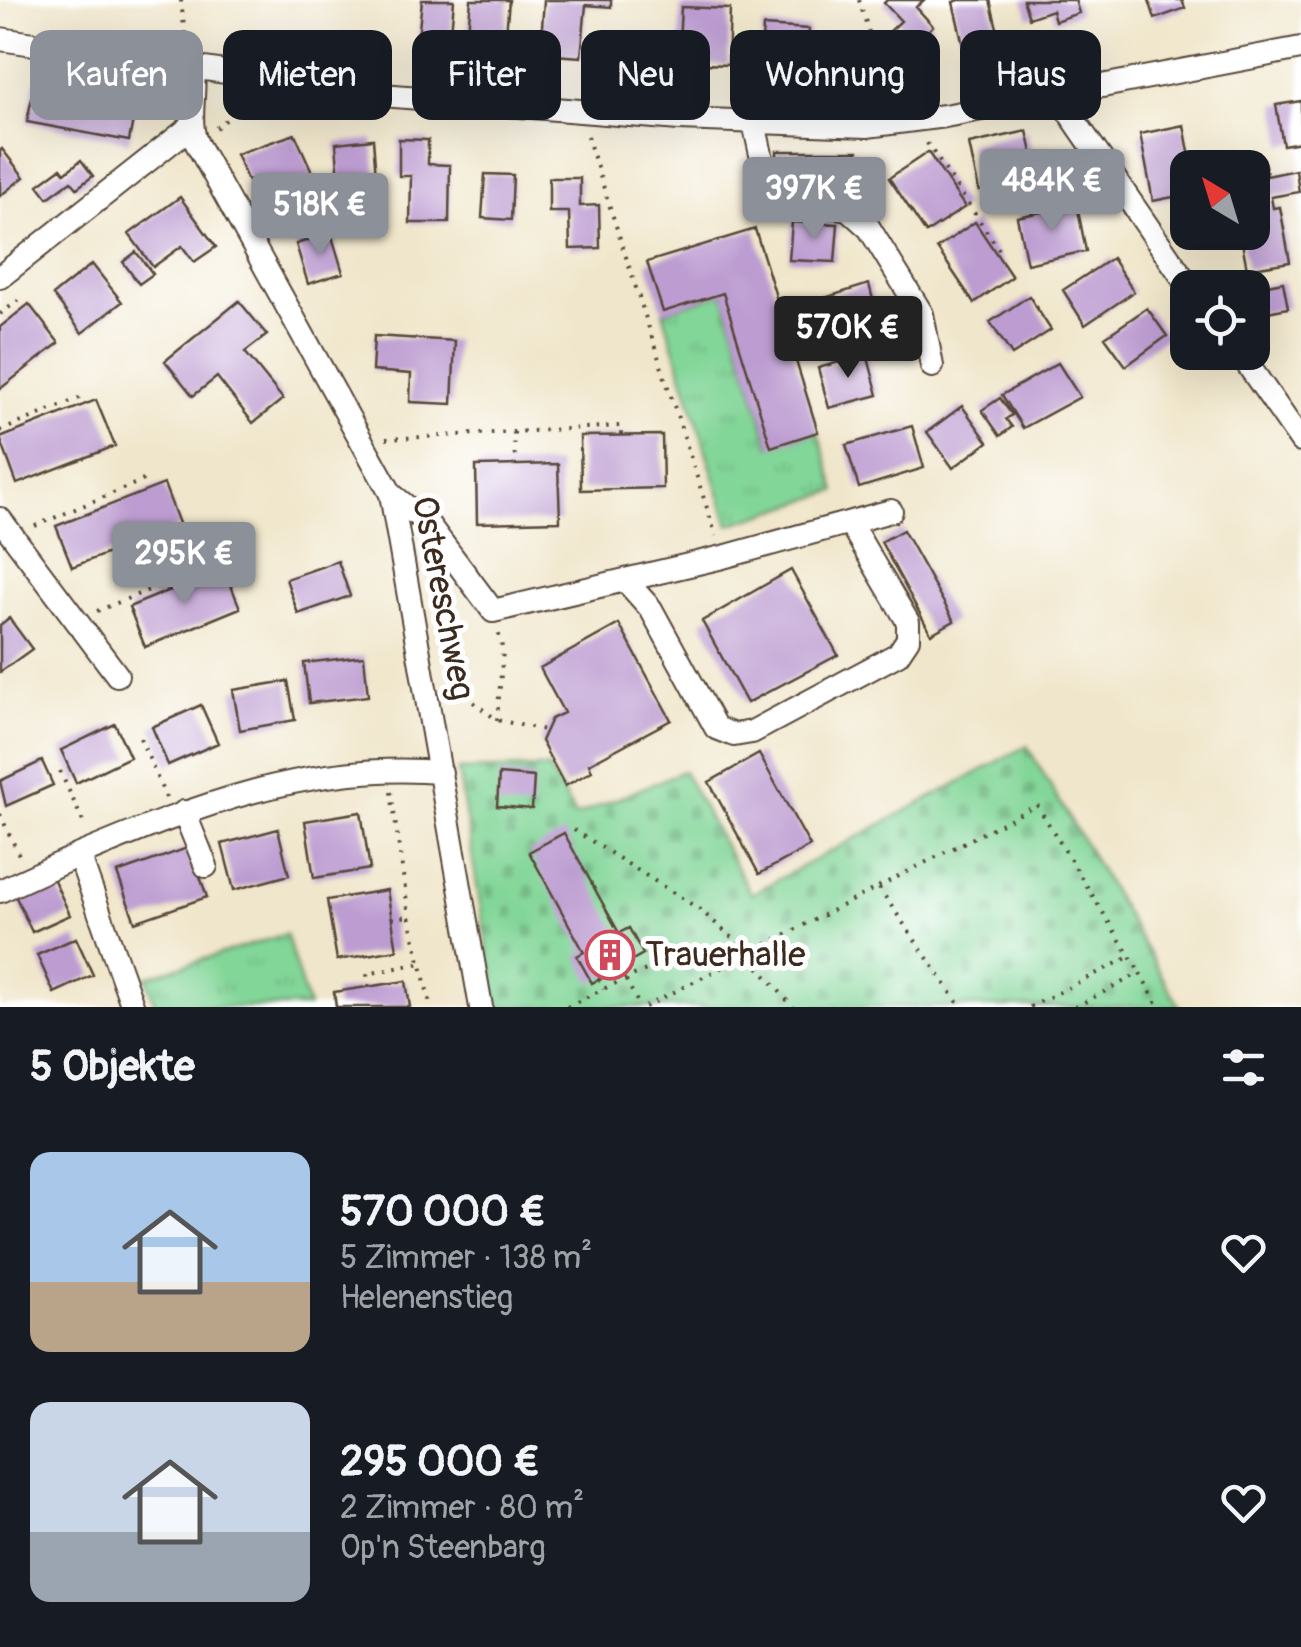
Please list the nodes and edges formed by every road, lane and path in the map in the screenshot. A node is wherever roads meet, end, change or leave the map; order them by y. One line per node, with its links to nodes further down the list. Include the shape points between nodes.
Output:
1 (181, 0): 3 (path)
2 (859, 0): 15 (path)
3 (186, 30)
4 (0, 39): 5 (street)
5 (30, 44)
6 (1301, 48): 7 (street)
7 (1101, 87)
8 (392, 94): 9 (street)
9 (579, 113): 16 (street); 37 (path)
10 (223, 115): 17 (path)
11 (194, 120): 17 (street)
12 (916, 120): 15 (street)
13 (922, 120): 18 (path, via 928,147)
14 (1074, 120): 19 (street)
15 (896, 123): 16 (street)
16 (754, 124): 23 (street, via 766,178 776,190 792,200 848,209 869,228 922,314)
17 (193, 136): 20 (street); 29 (street, Ostereschweg)
18 (1002, 254)
19 (1178, 270)
20 (0, 276)
21 (19, 300): 22 (path)
22 (0, 314)
23 (932, 366)
24 (1252, 370): 30 (street)
25 (85, 396): 26 (path)
26 (0, 430)
27 (514, 432): 28 (path, via 621,426); 29 (path); 31 (path)
28 (621, 436)
29 (359, 441): 33 (street, Ostereschweg)
30 (1301, 441)
31 (515, 466)
32 (146, 479): 36 (path)
33 (391, 494): 40 (street, via 428,524); 42 (street, Ostereschweg)
34 (892, 511): 35 (street)
35 (852, 525): 37 (street); 39 (street, via 908,622 908,639 898,654 752,732 716,728 651,608)
36 (6, 527): 41 (street)
37 (723, 557): 39 (street)
38 (213, 564): 41 (path)
39 (625, 580): 40 (street)
40 (494, 611): 44 (path, via 503,651)
41 (76, 620): 43 (street)
42 (420, 662): 44 (path); 49 (street, Ostereschweg)
43 (117, 675)
44 (497, 720): 45 (path)
45 (544, 730)
46 (140, 738): 51 (path)
47 (388, 771): 49 (street); 51 (street, via 336,773); 58 (path)
48 (60, 772): 53 (path)
49 (441, 772): 70 (street, Ostereschweg)
50 (0, 814): 55 (path)
51 (179, 814): 53 (street); 54 (street)
52 (574, 830): 60 (path, via 699,909)
53 (87, 852): 55 (street); 68 (street)
54 (206, 866)
55 (29, 878): 57 (street)
56 (879, 888): 60 (path); 61 (path, via 1038,805); 74 (path)
57 (0, 891)
58 (408, 916): 59 (path); 62 (path)
59 (392, 919)
60 (742, 954): 64 (path, via 680,958); 72 (path); 73 (path)
61 (1130, 956): 63 (path); 75 (path)
62 (421, 963): 66 (path, via 366,974); 69 (path)
63 (1140, 973): 76 (path); 77 (path)
64 (626, 978): 67 (path); 72 (path)
65 (599, 979): 67 (path)
66 (369, 986)
67 (604, 989): 71 (path)
68 (133, 1007)
69 (431, 1007)
70 (480, 1007)
71 (567, 1007)
72 (643, 1007)
73 (793, 1007)
74 (961, 1007)
75 (1030, 1007)
76 (1075, 1007)
77 (1159, 1007)

